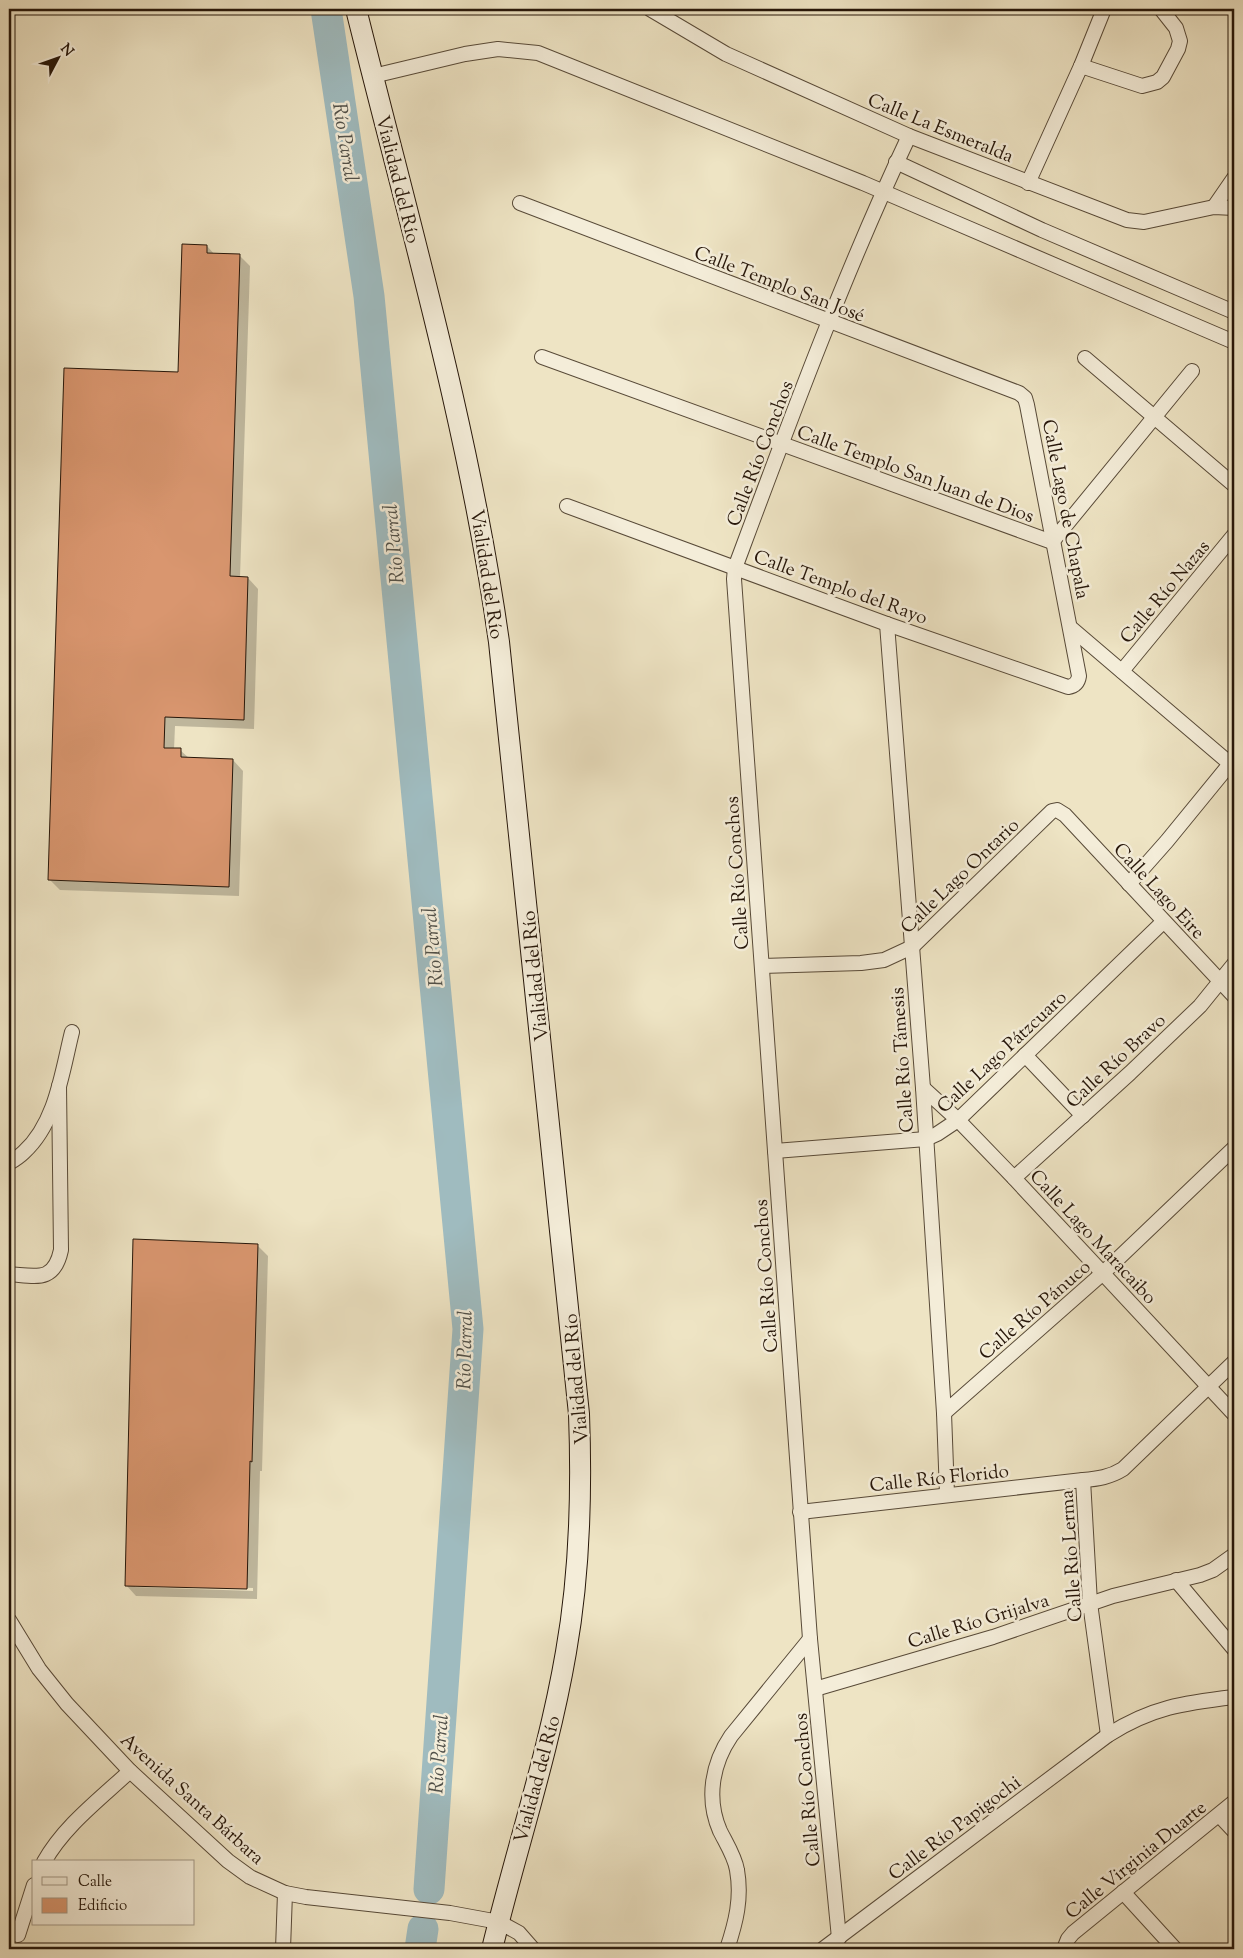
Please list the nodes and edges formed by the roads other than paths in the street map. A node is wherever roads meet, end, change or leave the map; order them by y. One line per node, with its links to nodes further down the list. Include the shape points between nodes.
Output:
1 (356, 9): 6 (main road, Vialidad del Río)
2 (1104, 9): 5 (street)
3 (1161, 9): 5 (street, via 1176,28 1180,41 1163,77 1157,82 1142,86)
4 (653, 10): 7 (street, Calle La Esmeralda, via 726,54)
5 (1081, 66): 10 (street)
6 (372, 76): 11 (street, via 498,49 538,53); 79 (main road, Vialidad del Río, via 462,432 488,563 499,642 579,1414 580,1529 566,1653 553,1717)
7 (909, 136): 8 (street, Calle Río Conchos); 10 (street, Calle La Esmeralda)
8 (896, 162): 11 (street, Calle Río Conchos); 15 (street, via 1042,230)
9 (1234, 178): 13 (street)
10 (1028, 182): 13 (street, Calle La Esmeralda, via 1127,220 1144,222)
11 (883, 192): 16 (street, Calle Río Conchos); 17 (street)
12 (520, 203): 16 (street, Calle Templo San José)
13 (1214, 207): 14 (street, Calle La Esmeralda)
14 (1234, 208)
15 (1234, 312)
16 (830, 322): 21 (street, Calle Templo San José, via 1013,389); 23 (street, Calle Río Conchos)
17 (1234, 342)
18 (542, 357): 23 (street, Calle Templo San Juan de Dios)
19 (1085, 358): 22 (street)
20 (1192, 371): 22 (street)
21 (1025, 398): 27 (street, Calle Lago de Chapala)
22 (1153, 418): 24 (street); 27 (street)
23 (782, 444): 27 (street, Calle Templo San Juan de Dios); 28 (street, Calle Río Conchos)
24 (1234, 486)
25 (567, 506): 28 (street, Calle Templo del Rayo)
26 (1234, 535): 31 (street, Calle Río Nazas)
27 (1052, 542): 30 (street, Calle Lago de Chapala)
28 (735, 568): 29 (street, Calle Templo del Rayo); 39 (street, Calle Río Conchos)
29 (887, 624): 32 (street, Calle Templo del Rayo, via 1068,687); 37 (street, Calle Río Támesis)
30 (1071, 628): 31 (street, Calle Lago de Chapala); 32 (street, Calle Lago de Chapala, via 1079,676)
31 (1122, 671): 33 (street, Calle Lago de Chapala)
32 (1074, 685)
33 (1233, 763): 35 (street)
34 (1057, 810): 35 (street, Calle Lago Eire); 37 (street, Calle Lago Ontario, via 1052,811)
35 (1129, 884): 36 (street, Calle Lago Eire)
36 (1163, 922): 40 (street, Calle Lago Eire); 43 (street, Calle Lago Pátzcuaro)
37 (912, 947): 39 (street, Calle Lago Ontario, via 884,960 861,963); 45 (street, Calle Río Támesis)
38 (1234, 964): 40 (street, Calle Río Bravo)
39 (762, 966): 50 (street, Calle Río Conchos)
40 (1221, 982): 41 (street, Calle Lago Eire); 46 (street, Calle Río Bravo, via 1200,1006)
41 (1234, 996)
42 (72, 1032): 44 (street)
43 (1025, 1055): 46 (street); 47 (street, Calle Lago Pátzcuaro)
44 (59, 1086): 51 (street, via 48,1119 36,1138); 54 (street, via 61,1250 54,1269 48,1274)
45 (923, 1088): 47 (street, Calle Lago Maracaibo); 48 (street, Calle Río Támesis)
46 (1083, 1116): 52 (street, Calle Río Bravo)
47 (958, 1120): 48 (street, Calle Lago Pátzcuaro); 52 (street, Calle Lago Maracaibo)
48 (926, 1139): 50 (street, Calle Lago Pátzcuaro); 57 (street, Calle Río Támesis)
49 (1234, 1148): 53 (street, Calle Río Pánuco)
50 (775, 1150): 61 (street, Calle Río Conchos)
51 (9, 1163)
52 (1014, 1178): 53 (street, Calle Lago Maracaibo)
53 (1103, 1273): 56 (street, Calle Lago Maracaibo); 57 (street, Calle Río Pánuco)
54 (9, 1274)
55 (1234, 1362): 56 (street, Calle Río Lerma)
56 (1209, 1387): 58 (street, Calle Lago Maracaibo); 59 (street, Calle Río Lerma, via 1123,1469 1104,1478)
57 (944, 1412): 60 (street, Calle Río Támesis)
58 (1234, 1414)
59 (1083, 1480): 60 (street, Calle Río Florido); 64 (street, Calle Río Lerma)
60 (947, 1494): 61 (street, Calle Río Florido)
61 (800, 1512): 66 (street, Calle Río Conchos)
62 (1234, 1555): 63 (street, Calle Río Grijalva, via 1213,1570)
63 (1176, 1580): 64 (street, Calle Río Grijalva); 67 (street)
64 (1090, 1603): 68 (street, Calle Río Grijalva, via 993,1637); 70 (street, Calle Río Lerma)
65 (9, 1620): 71 (street, Avenida Santa Bárbara, via 39,1669 66,1704)
66 (810, 1639): 68 (street, Calle Río Conchos); 85 (street, via 731,1736 716,1763 713,1805 719,1829 737,1867 740,1884 740,1904)
67 (1234, 1648)
68 (815, 1689): 81 (street, Calle Río Conchos)
69 (1234, 1696): 70 (street, Calle Río Papigochi, via 1153,1711)
70 (1108, 1735): 81 (street, Calle Río Papigochi)
71 (130, 1771): 75 (street, via 66,1832); 77 (street, Avenida Santa Bárbara, via 228,1861 250,1877)
72 (1234, 1802): 73 (street, Calle Virginia Duarte)
73 (1219, 1815): 74 (street); 78 (street, Calle Virginia Duarte)
74 (1234, 1831)
75 (45, 1860)
76 (32, 1891): 80 (street)
77 (285, 1892): 79 (street, Avenida Santa Bárbara); 82 (street)
78 (1123, 1892): 87 (street, Calle Virginia Duarte, via 1072,1933); 88 (street)
79 (499, 1922): 83 (main road, Vialidad del Río); 84 (street, via 519,1933)
80 (18, 1935)
81 (838, 1938): 86 (street, Calle Río Papigochi)
82 (283, 1949)
83 (492, 1949)
84 (533, 1949)
85 (727, 1949)
86 (823, 1949)
87 (1064, 1949)
88 (1175, 1949)

